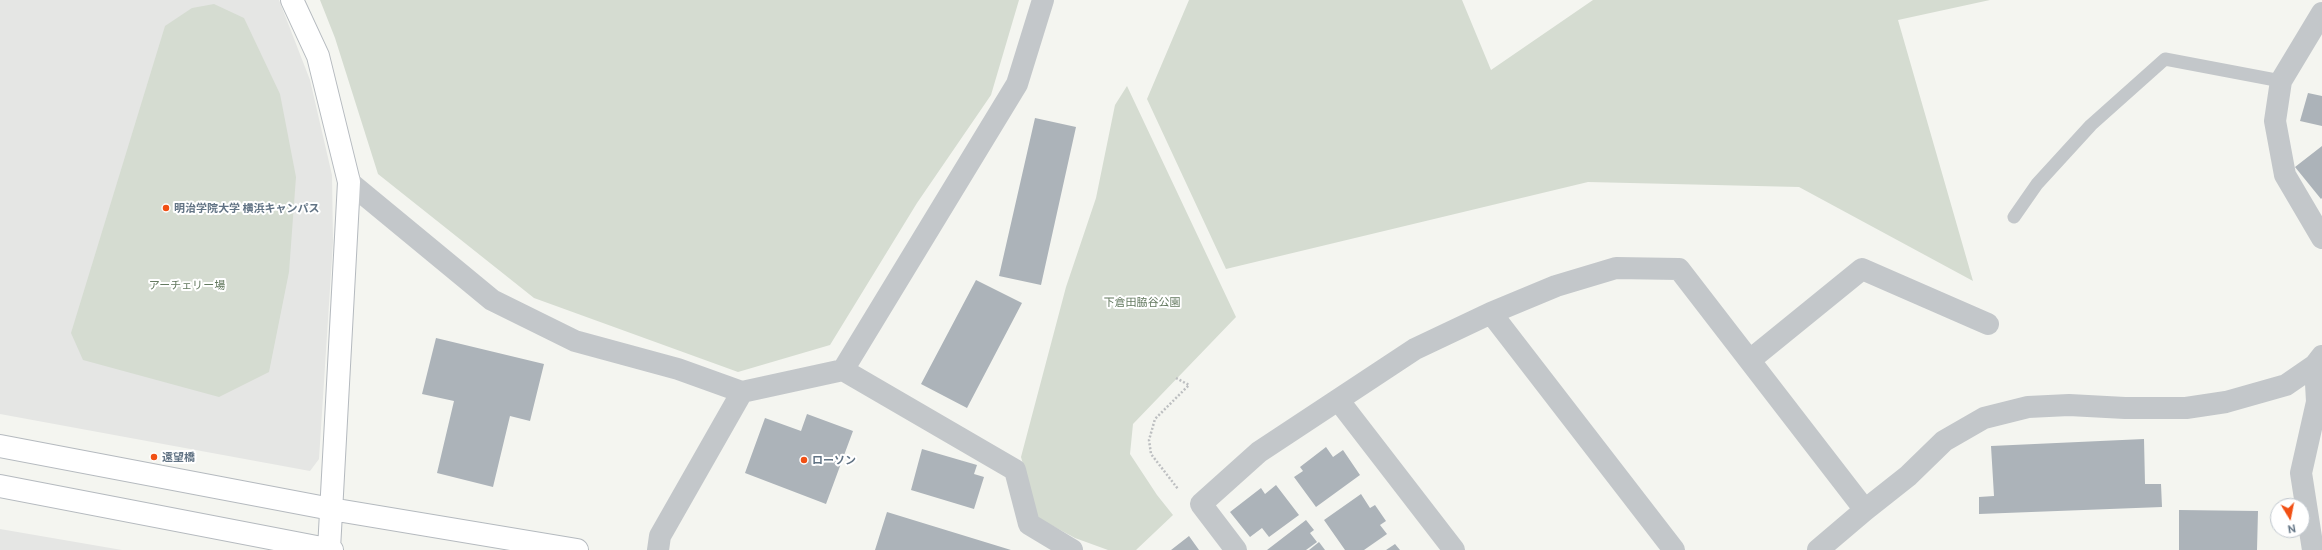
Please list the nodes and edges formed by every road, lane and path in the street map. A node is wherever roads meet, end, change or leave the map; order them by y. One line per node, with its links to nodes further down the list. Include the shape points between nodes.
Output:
1 (292, 0): 5 (street, via 318,56)
2 (1044, 0): 12 (street, via 1017,84)
3 (2322, 13): 4 (street)
4 (2281, 81): 6 (lane, via 2165,59 2091,125 2037,184); 7 (street, via 2275,121 2285,175)
5 (349, 182): 14 (street, via 492,300 575,341 678,370); 20 (street)
6 (2014, 217)
7 (2322, 238)
8 (1491, 313): 10 (street, via 1556,286 1616,268 1679,269); 15 (street, via 1415,349); 28 (street)
9 (1988, 324): 10 (street, via 1862,269)
10 (1750, 360): 21 (street)
11 (2318, 360): 19 (street, via 2317,402 2301,473); 21 (street, via 2286,385 2226,402 2186,408 2069,405 2028,407 1984,418 1944,442 1908,476)
12 (843, 370): 14 (street); 25 (street, via 1015,470 1030,524)
13 (1176, 378): 18 (path, via 1189,385 1155,419 1149,440 1152,454 1186,498)
14 (742, 392): 24 (street, via 660,536)
15 (1339, 400): 18 (street, via 1259,452); 27 (street)
16 (0, 446): 20 (street)
17 (0, 486): 22 (street)
18 (1201, 504): 26 (street)
19 (2314, 505): 30 (street)
20 (331, 509): 22 (street); 23 (street)
21 (1865, 510): 29 (street)
22 (330, 550)
23 (577, 550)
24 (658, 550)
25 (1072, 550)
26 (1236, 550)
27 (1454, 550)
28 (1674, 550)
29 (1818, 550)
30 (2313, 550)

